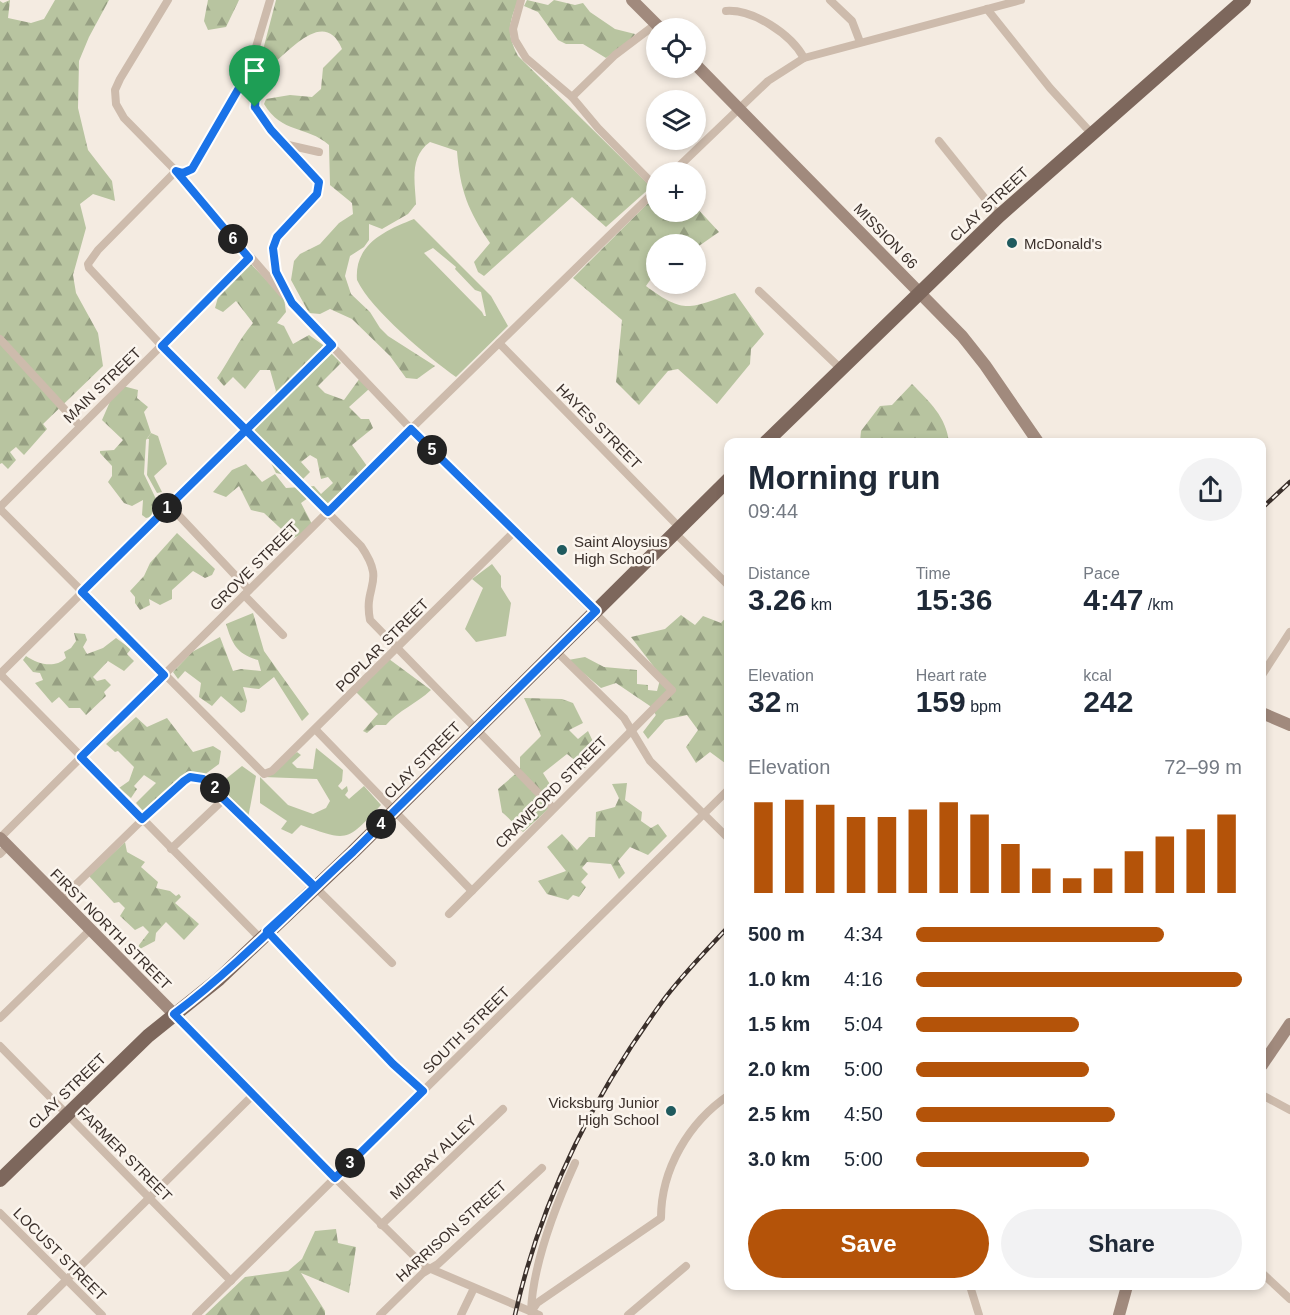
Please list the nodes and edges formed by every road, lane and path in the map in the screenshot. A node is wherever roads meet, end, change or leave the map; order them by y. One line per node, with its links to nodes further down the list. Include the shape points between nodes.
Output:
1 (168, 0): 23 (street, via 120,79 115,97 124,118)
2 (270, 0): 14 (street)
3 (521, 0): 16 (street, via 513,29 515,40 526,58)
4 (632, 0): 10 (street)
5 (830, 0): 12 (street, via 852,21)
6 (1244, 0): 18 (main road, CLAY STREET)
7 (1016, 1): 8 (street)
8 (987, 9): 12 (street); 18 (street)
9 (726, 11): 13 (street, via 739,10 759,19 796,45)
10 (650, 18)
11 (646, 34): 16 (street, via 615,55)
12 (860, 42): 13 (street)
13 (804, 58): 17 (street, via 768,81)
14 (250, 69): 20 (street, via 258,68 263,76 256,91 255,107); 23 (street, via 192,169)
15 (706, 75): 17 (street, MISSION 66)
16 (572, 97): 24 (street)
17 (740, 109): 22 (street); 29 (street, MISSION 66)
18 (1091, 133): 26 (main road, CLAY STREET)
19 (939, 141): 26 (street)
20 (284, 144): 21 (street); 30 (street, via 319,182 317,194 274,242 276,272)
21 (319, 152)
22 (684, 162)
23 (176, 171): 27 (street); 34 (street, via 88,264)
24 (646, 177)
25 (646, 199): 31 (street, GROVE STREET)
26 (999, 216): 29 (main road, CLAY STREET)
27 (249, 258): 30 (street); 34 (street, MAIN STREET)
28 (759, 291): 35 (street)
29 (921, 293): 35 (main road, CLAY STREET); 40 (street, MISSION 66, via 975,352)
30 (292, 303): 33 (street)
31 (499, 343): 37 (street, GROVE STREET); 45 (street, HAYES STREET)
32 (2, 345): 36 (street)
33 (332, 345): 37 (street); 38 (street)
34 (162, 346): 36 (street, MAIN STREET); 38 (street)
35 (841, 369): 39 (main road, CLAY STREET)
36 (80, 426): 43 (street, MAIN STREET)
37 (411, 429): 44 (street, GROVE STREET); 46 (street)
38 (246, 431): 42 (street); 44 (street)
39 (770, 438)
40 (1035, 438)
41 (724, 484): 45 (main road, CLAY STREET)
42 (170, 505): 48 (street); 49 (street)
43 (0, 508): 48 (street)
44 (328, 512): 49 (street, GROVE STREET); 53 (street, via 373,563 375,578 366,603 370,620)
45 (678, 530): 47 (street, HAYES STREET); 50 (main road, CLAY STREET)
46 (515, 531): 50 (street); 53 (street, POPLAR STREET)
47 (724, 581)
48 (82, 592): 56 (street); 57 (street)
49 (247, 593): 52 (street); 57 (street, GROVE STREET)
50 (596, 611): 54 (main road, CLAY STREET); 62 (street, CRAWFORD STREET, via 672,690)
51 (1290, 632): 55 (street)
52 (283, 635)
53 (397, 649): 60 (street); 61 (street, POPLAR STREET)
54 (556, 651): 60 (main road, CLAY STREET); 62 (street)
55 (1266, 669)
56 (0, 674): 63 (street)
57 (164, 675): 61 (street, POPLAR STREET, via 264,774); 63 (street, GROVE STREET)
58 (1266, 715): 59 (street)
59 (1290, 725)
60 (476, 729): 66 (street); 67 (main road, CLAY STREET)
61 (316, 730): 67 (street)
62 (632, 730): 66 (street, CRAWFORD STREET); 68 (street, via 650,761)
63 (81, 757): 69 (street); 71 (street, GROVE STREET)
64 (724, 794): 68 (street, SOUTH STREET)
65 (225, 798): 69 (street, via 203,779 190,777); 72 (street); 73 (street)
66 (553, 808): 74 (street, CRAWFORD STREET)
67 (394, 810): 73 (main road, CLAY STREET); 74 (street)
68 (704, 814): 70 (street); 85 (street, SOUTH STREET)
69 (142, 819): 72 (street); 75 (street)
70 (724, 834)
71 (2, 844): 75 (street, FIRST NORTH STREET)
72 (171, 849): 78 (street)
73 (315, 887): 78 (main road, CLAY STREET); 79 (street)
74 (472, 891): 76 (street, CRAWFORD STREET)
75 (60, 900): 77 (street, FIRST NORTH STREET)
76 (449, 914)
77 (90, 930): 80 (street, FIRST NORTH STREET); 81 (street)
78 (263, 935): 80 (main road, CLAY STREET, via 219,979); 85 (street)
79 (392, 963)
80 (174, 1014): 86 (street, FIRST NORTH STREET); 91 (main road, CLAY STREET)
81 (0, 1018)
82 (1290, 1024): 84 (street)
83 (0, 1046): 91 (street, FARMER STREET)
84 (1266, 1059)
85 (423, 1091): 94 (street, SOUTH STREET)
86 (252, 1096): 94 (street, FIRST NORTH STREET); 96 (street)
87 (1266, 1097): 90 (street)
88 (724, 1099): 108 (street, via 685,1138 668,1179 661,1218 537,1303)
89 (503, 1109): 98 (street, MURRAY ALLEY)
90 (1290, 1110)
91 (67, 1114): 95 (main road, CLAY STREET); 96 (street, FARMER STREET)
92 (575, 1163): 108 (street, via 561,1193 532,1288)
93 (542, 1168): 100 (street, HARRISON STREET)
94 (335, 1178): 98 (street, FIRST NORTH STREET); 103 (street, SOUTH STREET)
95 (0, 1180)
96 (149, 1198): 102 (street); 103 (street, FARMER STREET)
97 (0, 1213): 102 (street, LOCUST STREET)
98 (381, 1225): 100 (street, FIRST NORTH STREET)
99 (686, 1266): 114 (street)
100 (430, 1269): 104 (street, FIRST NORTH STREET); 112 (street, HARRISON STREET)
101 (1266, 1277): 107 (street)
102 (66, 1280): 109 (street); 110 (street, LOCUST STREET)
103 (231, 1281): 111 (street, SOUTH STREET)
104 (474, 1288): 108 (street, FIRST NORTH STREET); 113 (street)
105 (971, 1290): 115 (street)
106 (1126, 1290): 116 (street)
107 (1290, 1299)
108 (535, 1313)
109 (31, 1315)
110 (102, 1315)
111 (196, 1315)
112 (380, 1315)
113 (461, 1315)
114 (628, 1315)
115 (979, 1315)
116 (1119, 1315)

